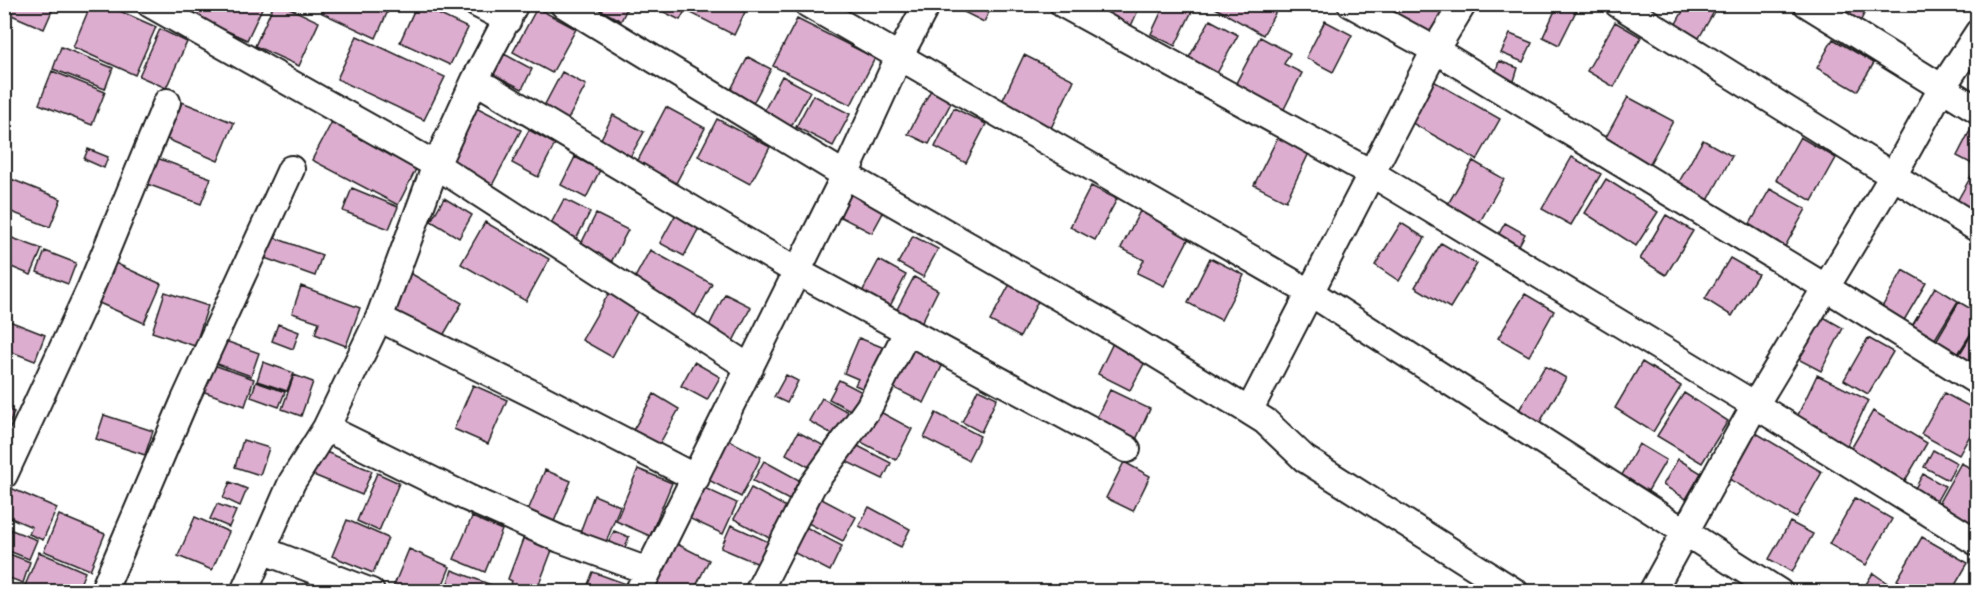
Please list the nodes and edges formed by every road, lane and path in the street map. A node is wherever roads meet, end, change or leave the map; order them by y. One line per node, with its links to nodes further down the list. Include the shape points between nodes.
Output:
1 (150, 4): 19 (street)
2 (477, 4): 11 (street)
3 (563, 4): 22 (street)
4 (808, 4): 14 (street)
5 (927, 4): 14 (street)
6 (1063, 4): 21 (street)
7 (1351, 4): 13 (street)
8 (1463, 4): 13 (street)
9 (1618, 4): 23 (street)
10 (1807, 4): 16 (street)
11 (511, 12): 15 (street)
12 (1977, 33): 16 (street)
13 (1435, 50): 21 (street); 26 (street)
14 (898, 57): 22 (street); 27 (street)
15 (476, 80): 19 (street); 25 (street)
16 (1942, 88): 18 (street); 23 (street)
17 (167, 102): 36 (street, via 91,287)
18 (1977, 110)
19 (436, 165): 28 (street); 30 (street)
20 (291, 169): 42 (street)
21 (1371, 173): 27 (street); 32 (street)
22 (845, 175): 25 (street); 33 (street)
23 (1893, 176): 24 (street); 26 (street)
24 (1977, 229)
25 (796, 271): 29 (street); 30 (street)
26 (1825, 287): 31 (street); 32 (street)
27 (1311, 293): 33 (street); 38 (street)
28 (379, 318): 34 (street); 37 (street)
29 (908, 330): 35 (street); 45 (street, via 869,407 812,486)
30 (750, 368): 37 (street)
31 (1977, 382)
32 (1755, 405): 38 (street); 39 (street)
33 (1249, 411): 46 (street, via 1305,459)
34 (326, 428): 40 (street, via 292,482); 41 (street)
35 (1127, 449)
36 (4, 475)
37 (696, 478): 41 (street)
38 (1684, 532): 47 (street); 48 (street)
39 (1977, 543)
40 (262, 550): 43 (street); 44 (street)
41 (643, 581)
42 (103, 591)
43 (244, 591)
44 (371, 591)
45 (758, 591)
46 (1515, 591)
47 (1652, 591)
48 (1779, 591)

